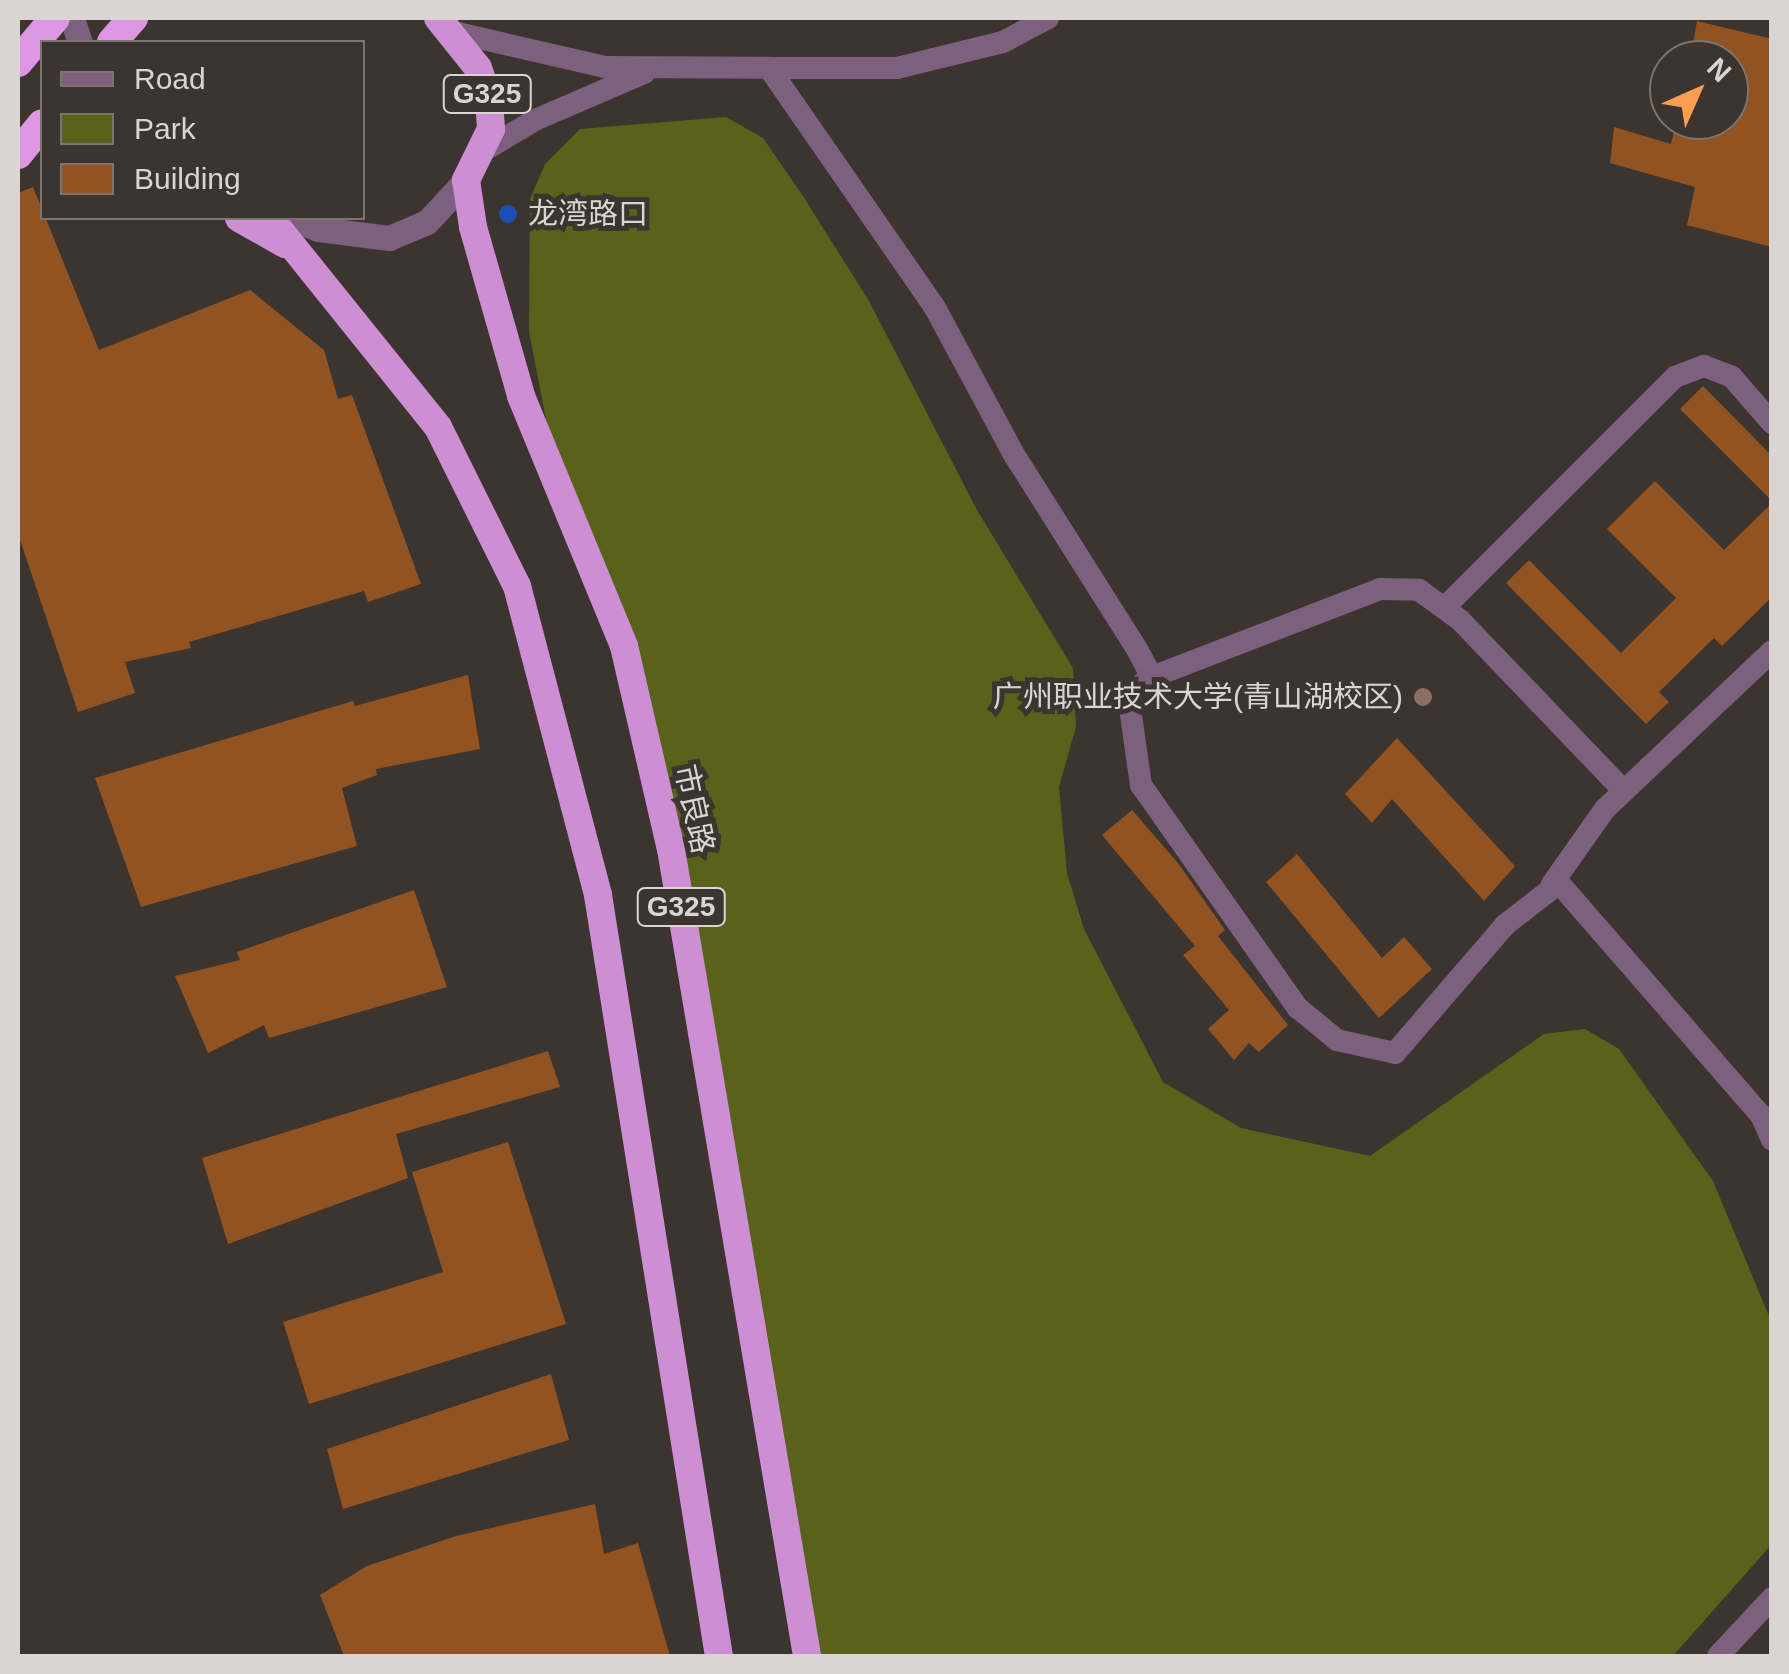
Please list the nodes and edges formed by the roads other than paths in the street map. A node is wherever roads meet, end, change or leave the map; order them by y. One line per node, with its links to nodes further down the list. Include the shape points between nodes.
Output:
1 (55, 18): 6 (highway)
2 (133, 18): 5 (highway)
3 (1048, 18): 7 (street, via 1002,42 897,68)
4 (446, 25): 8 (street, via 566,60); 10 (highway, G325, via 478,68 489,100)
5 (114, 40)
6 (18, 62)
7 (769, 68): 8 (street); 20 (street, via 934,306 1013,452)
8 (657, 69): 10 (street, via 536,120)
9 (40, 130): 11 (highway, bridge)
10 (484, 152): 12 (highway, G325)
11 (18, 154)
12 (466, 180): 15 (street, via 427,222 389,238); 26 (highway, 市良路 / G325, via 516,381 624,646 671,849)
13 (243, 220): 16 (highway, G325)
14 (272, 220): 16 (highway)
15 (295, 220)
16 (300, 252): 25 (highway, G325, via 438,428 518,586 598,895)
17 (1772, 423): 18 (street, via 1732,376 1704,366 1675,377)
18 (1444, 608): 20 (street, via 1419,590 1380,588); 21 (street)
19 (1772, 650): 21 (street)
20 (1152, 677): 22 (street, via 1128,694 1142,785 1298,1008 1336,1040 1396,1053 1505,926)
21 (1624, 790): 22 (street)
22 (1552, 884): 23 (street, via 1559,883 1761,1115)
23 (1772, 1140)
24 (1772, 1598): 27 (street)
25 (719, 1656)
26 (808, 1656)
27 (1718, 1656)

